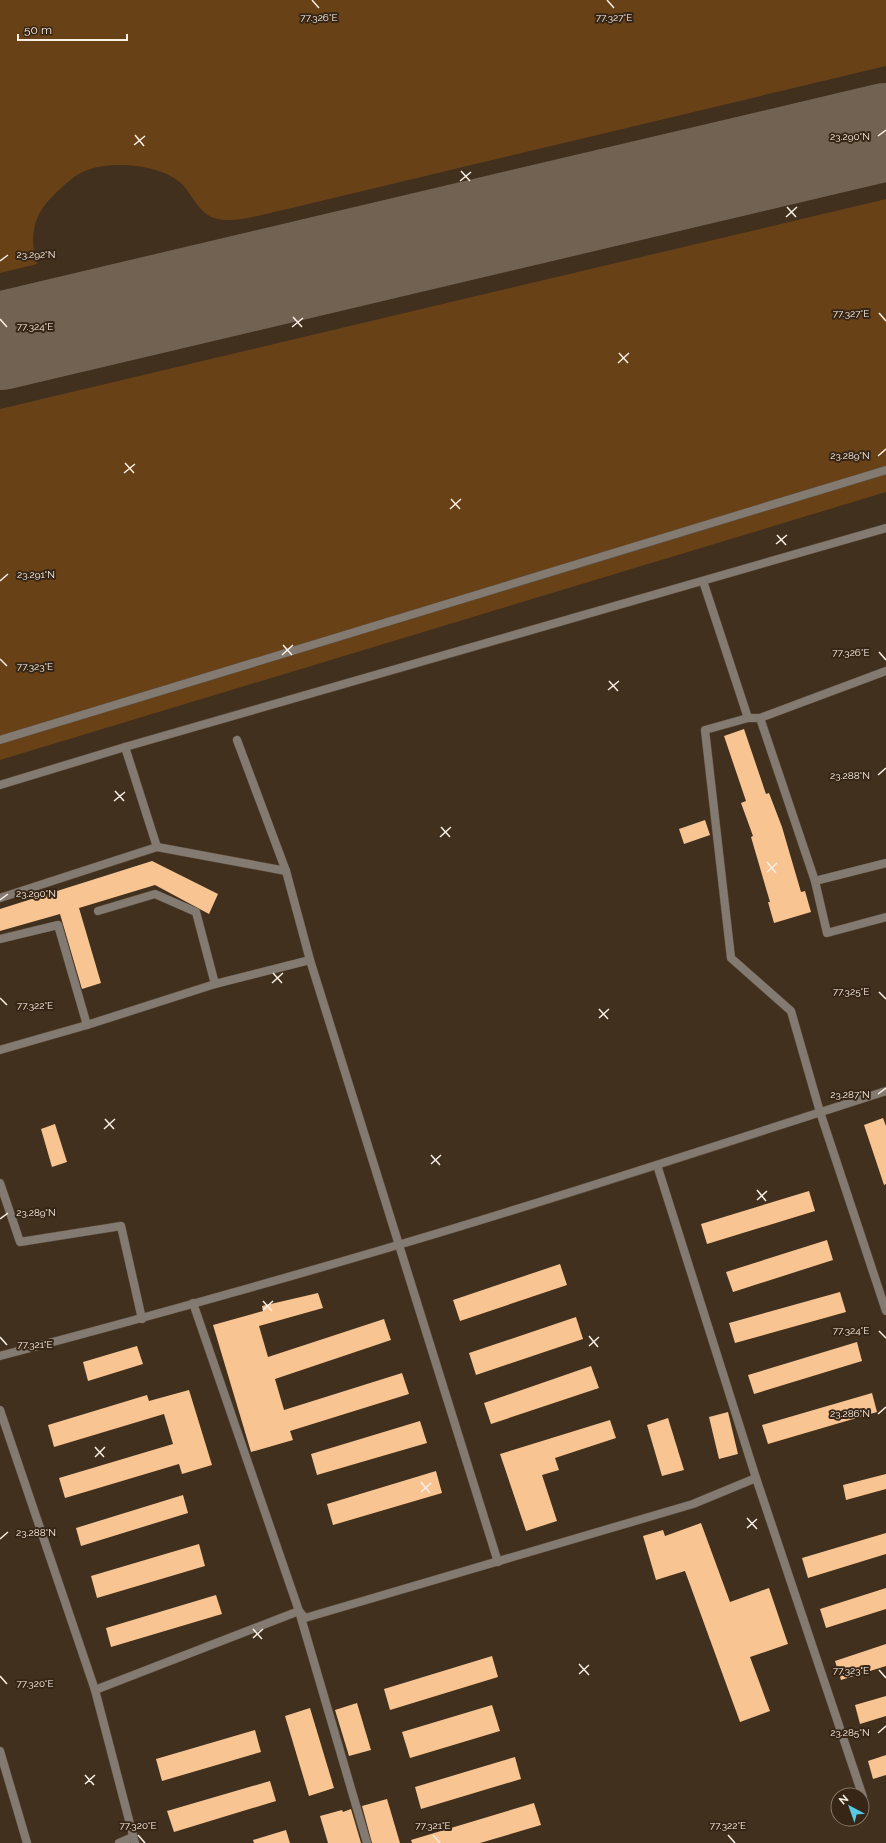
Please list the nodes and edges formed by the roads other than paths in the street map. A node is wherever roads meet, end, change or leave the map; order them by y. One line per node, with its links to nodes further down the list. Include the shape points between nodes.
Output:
1 (886, 470): 8 (street)
2 (885, 529): 3 (street); 4 (street)
3 (886, 538)
4 (703, 581): 6 (street); 10 (street)
5 (886, 671): 7 (street)
6 (748, 718): 7 (street); 25 (street, via 705,730 731,958 791,1011)
7 (760, 718): 15 (street)
8 (0, 740)
9 (237, 740): 14 (street)
10 (124, 747): 11 (street); 12 (street)
11 (0, 785)
12 (157, 847): 14 (street); 16 (street)
13 (886, 863): 15 (street)
14 (286, 871): 20 (street)
15 (815, 881): 18 (street, via 827,933)
16 (0, 898)
17 (98, 911): 21 (street, via 155,894 196,912)
18 (886, 916)
19 (0, 939): 22 (street, via 58,925)
20 (310, 960): 21 (street); 28 (street)
21 (215, 984): 22 (street)
22 (87, 1025): 23 (street)
23 (0, 1050)
24 (886, 1091): 25 (street)
25 (820, 1112): 26 (street); 30 (street)
26 (658, 1165): 28 (street); 35 (street)
27 (0, 1183): 31 (street, via 20,1242 121,1226)
28 (400, 1245): 29 (street); 36 (street)
29 (193, 1303): 31 (street); 37 (street)
30 (886, 1311)
31 (142, 1319): 32 (street)
32 (0, 1356)
33 (0, 1410): 34 (street)
34 (1, 1421): 38 (street)
35 (756, 1478): 36 (street, via 693,1504); 40 (street)
36 (498, 1562): 37 (street, via 305,1618)
37 (299, 1611): 38 (street); 44 (street)
38 (95, 1690): 41 (street)
39 (0, 1751): 42 (street)
40 (860, 1787)
41 (134, 1840): 43 (street)
42 (28, 1843)
43 (119, 1843)
44 (367, 1843)

